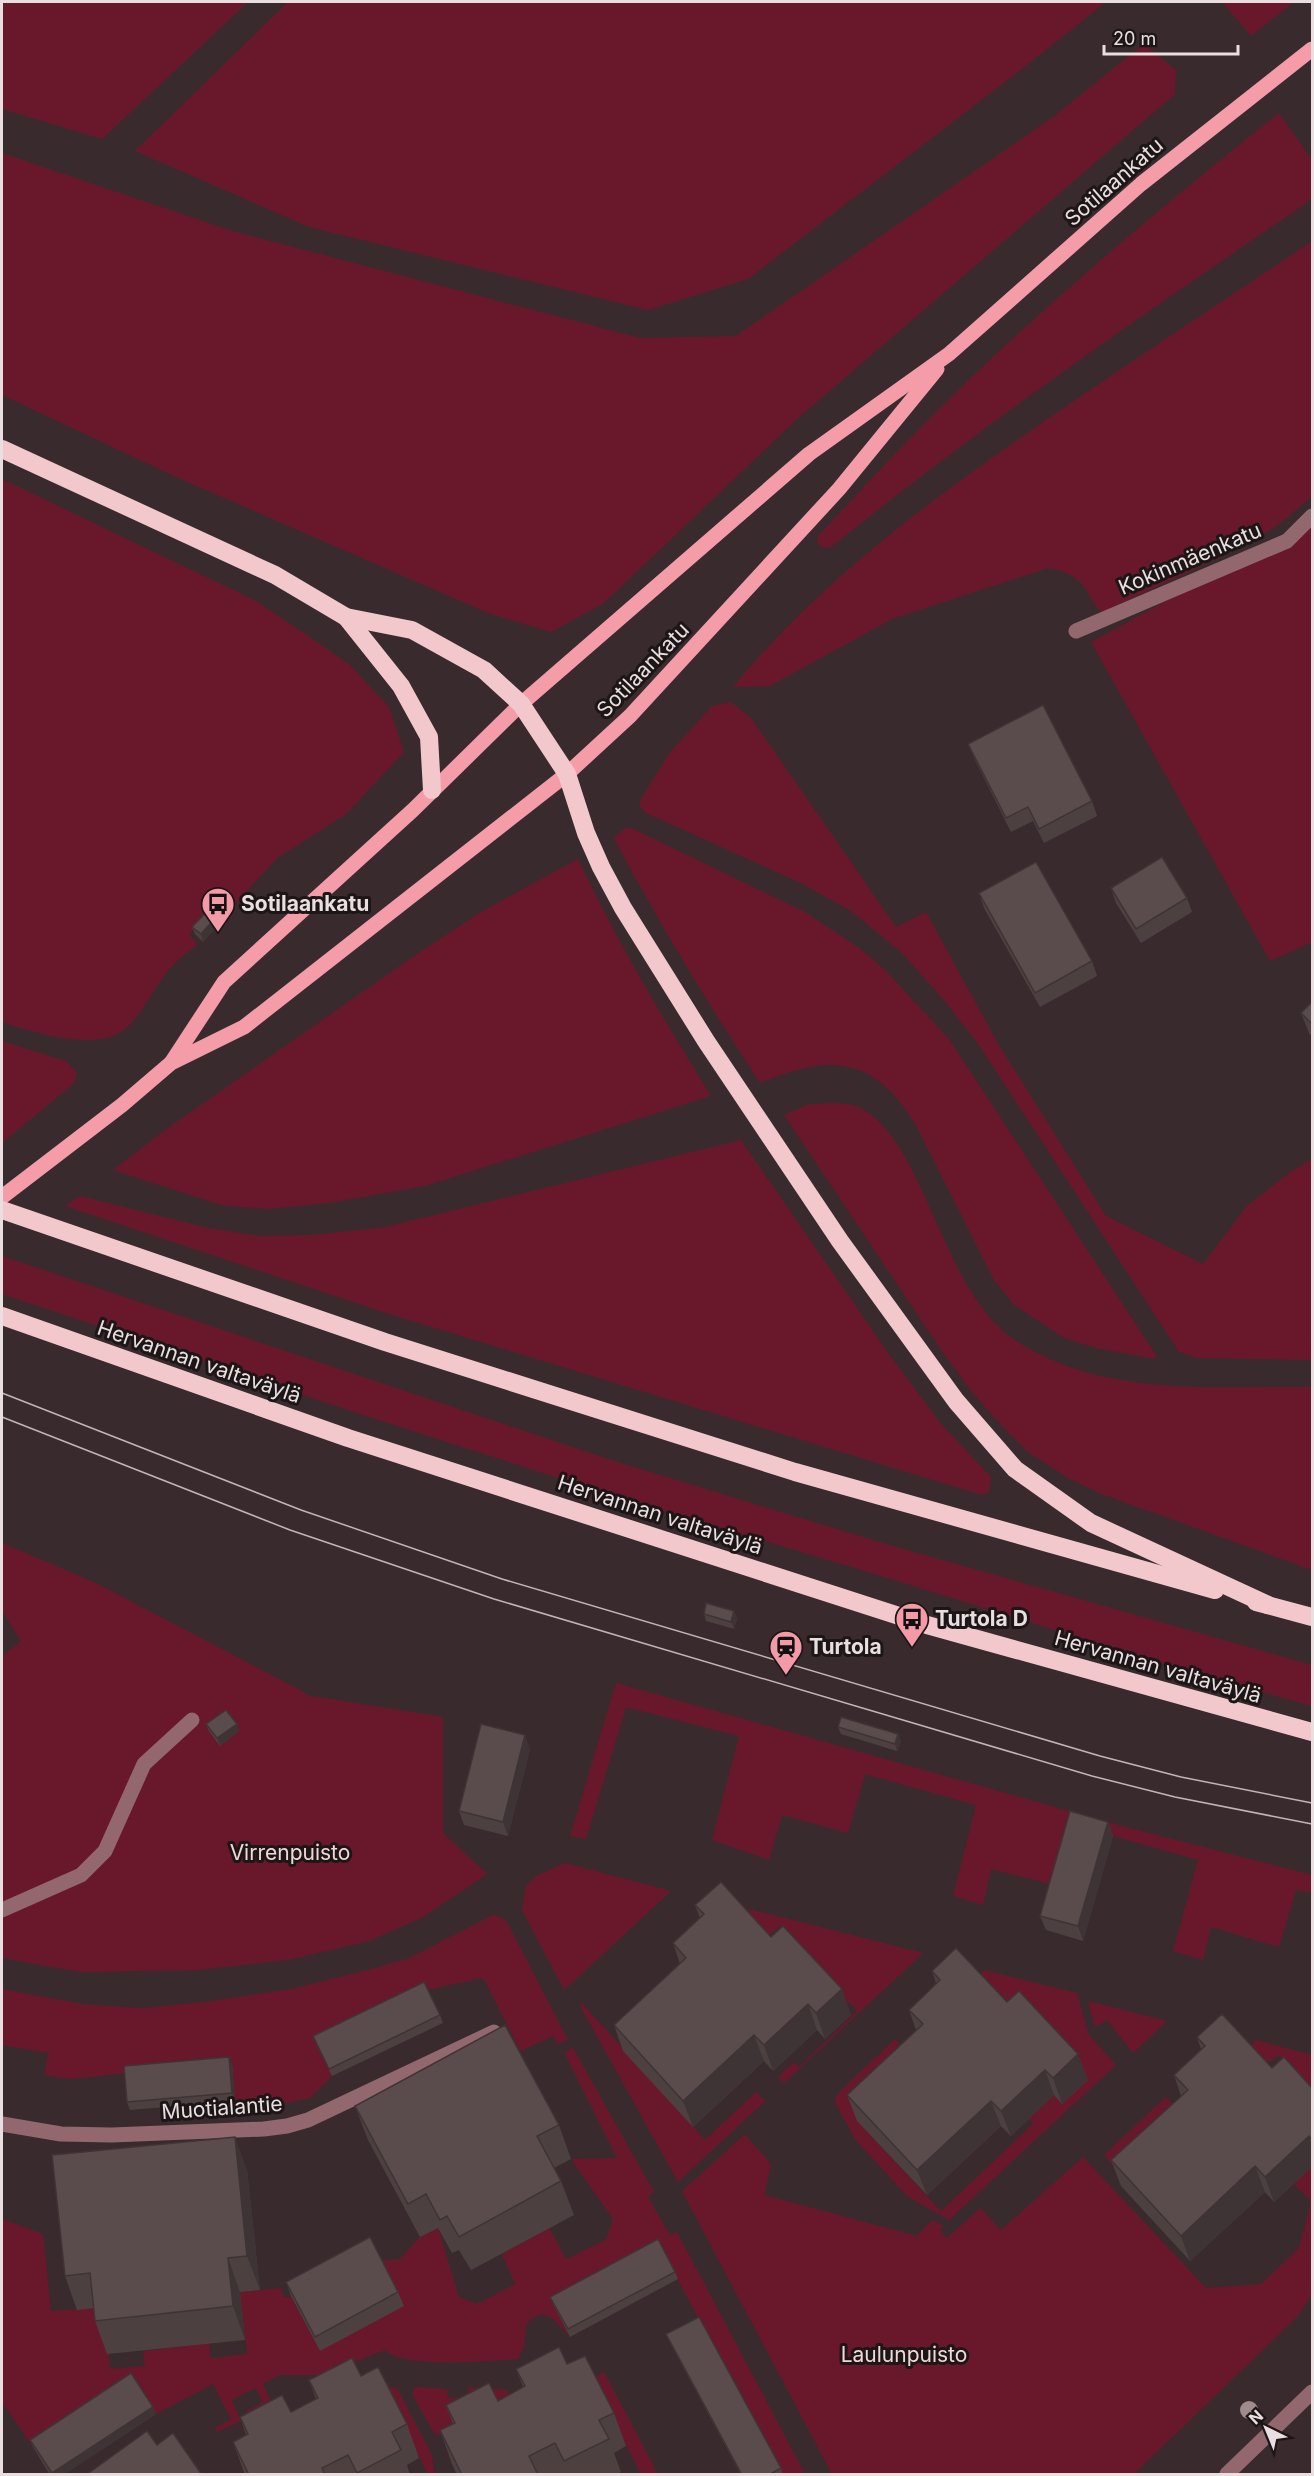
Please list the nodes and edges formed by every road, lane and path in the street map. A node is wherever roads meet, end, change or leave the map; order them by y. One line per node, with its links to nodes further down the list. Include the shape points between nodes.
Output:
1 (1312, 49): 2 (main road, Sotilaankatu, via 1141,184)
2 (949, 354): 7 (main road, Sotilaankatu, via 809,454); 8 (main road, Sotilaankatu, via 839,489 630,716)
3 (2, 449): 5 (highway, via 275,575)
4 (1312, 516): 6 (street, Kokinmäenkatu, via 1287,541)
5 (345, 617): 7 (highway, via 412,630 484,670); 9 (highway, via 401,686 429,737)
6 (1076, 631)
7 (521, 704): 8 (highway); 9 (main road, Sotilaankatu)
8 (567, 774): 10 (main road, Sotilaankatu, via 244,1027); 14 (highway, via 601,867 635,927 840,1241 956,1401 1015,1469 1091,1523)
9 (432, 790): 10 (main road, Sotilaankatu, via 224,982)
10 (171, 1063): 11 (main road, Sotilaankatu)
11 (2, 1197)
12 (2, 1210): 14 (highway, via 385,1342 795,1472)
13 (2, 1316): 17 (highway, Hervannan valtaväylä, via 348,1438 915,1622)
14 (1268, 1605): 15 (highway)
15 (1312, 1617)
16 (192, 1720): 18 (street, via 144,1764 105,1851 81,1875)
17 (1312, 1732)
18 (2, 1910)
19 (497, 2031): 20 (street, Muotialantie, via 308,2120 287,2126 112,2135 61,2134)
20 (2, 2124)
21 (1312, 2392): 22 (street)
22 (1227, 2475)

